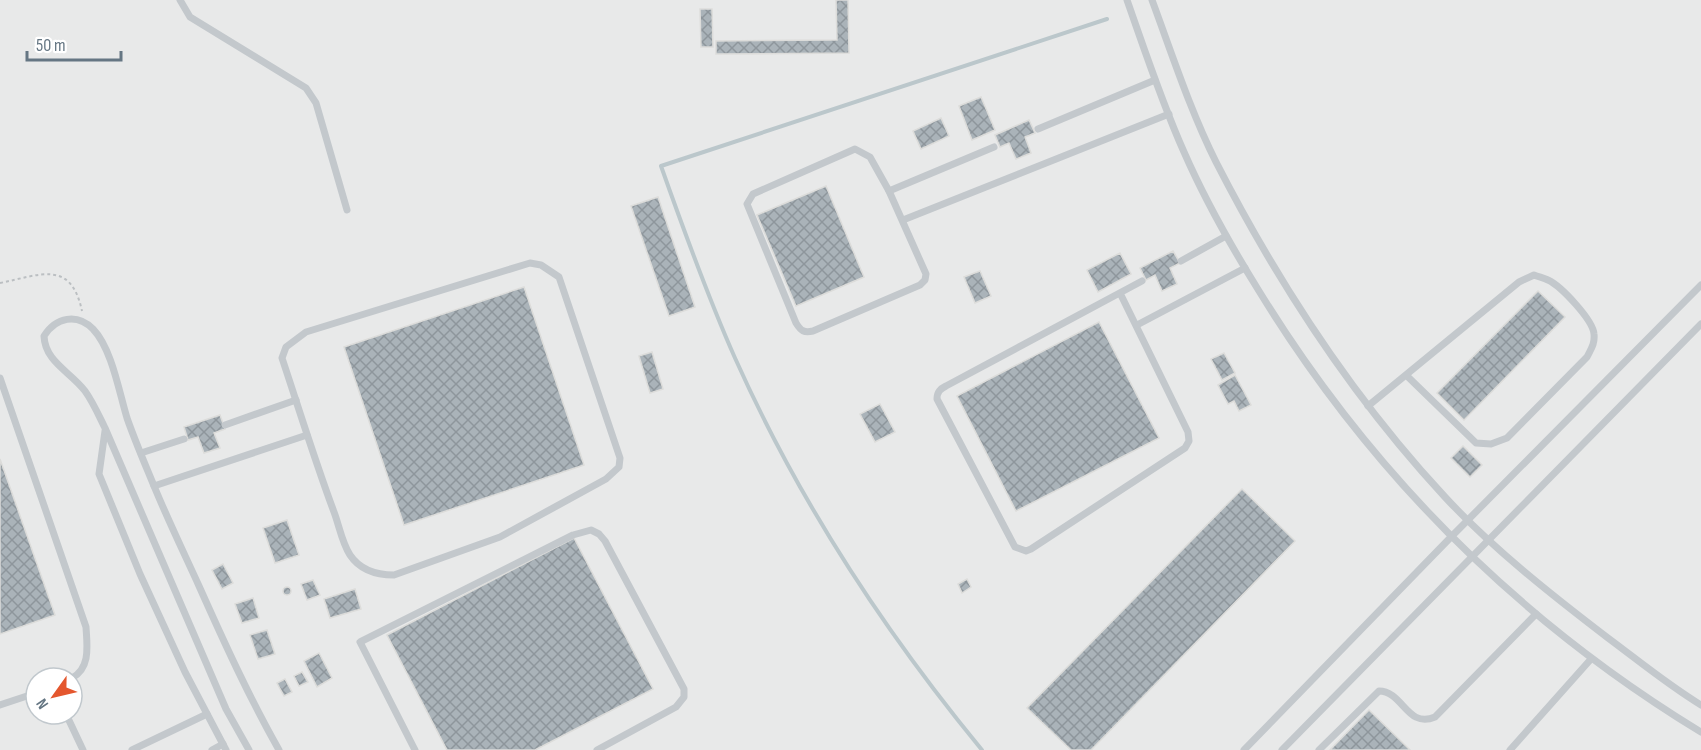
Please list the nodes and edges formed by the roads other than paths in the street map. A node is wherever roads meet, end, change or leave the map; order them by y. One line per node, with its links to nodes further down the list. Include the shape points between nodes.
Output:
1 (180, 0): 9 (lane, via 190,17 306,88 316,104)
2 (1127, 0): 4 (lane)
3 (1152, 0): 22 (lane, via 1215,160 1317,335)
4 (1155, 80): 5 (lane); 6 (lane)
5 (1169, 114): 10 (lane); 11 (lane)
6 (1038, 129)
7 (994, 147): 8 (lane)
8 (889, 190): 10 (lane); 10 (lane, via 870,157 855,149 750,197 747,204 800,330 813,331 925,280 926,274)
9 (347, 210)
10 (903, 220)
11 (1226, 236): 12 (lane); 13 (lane)
12 (1181, 261)
13 (1245, 268): 18 (lane); 30 (lane, via 1289,340 1344,414)
14 (1142, 281): 16 (lane)
15 (1701, 285): 29 (lane)
16 (1120, 293): 18 (lane); 18 (lane, via 945,386 937,394 1015,547 1031,549 1185,448 1189,441)
17 (1701, 324): 31 (lane)
18 (1137, 326)
19 (1406, 375): 19 (lane, via 1519,282 1534,275 1550,280 1581,310 1594,333 1587,357 1507,438 1491,444 1476,443); 22 (lane)
20 (0, 378): 35 (lane, via 86,627 88,656)
21 (296, 400): 23 (lane); 25 (lane); 25 (lane, via 282,358 286,347 306,332 530,263 559,277 620,458 619,467 606,479 500,537 394,575 381,575 358,564 349,554)
22 (1368, 406): 29 (lane)
23 (225, 425)
24 (105, 428): 27 (lane, via 85,391 53,361 44,344 44,336 58,322 75,318 84,321 103,344); 39 (lane, via 99,474 140,574); 46 (lane, via 226,709)
25 (307, 435): 28 (lane)
26 (184, 439): 27 (lane)
27 (141, 453): 28 (lane)
28 (154, 486): 47 (lane, via 249,696)
29 (1468, 520): 30 (lane); 31 (lane)
30 (1450, 537): 32 (lane); 50 (lane)
31 (1489, 539): 32 (lane); 38 (lane, via 1565,606)
32 (1472, 558): 33 (lane); 51 (lane)
33 (1536, 614): 34 (lane); 52 (lane, via 1435,717 1418,719 1387,692 1379,691)
34 (1592, 659): 41 (lane); 53 (lane)
35 (82, 666)
36 (24, 697): 37 (lane)
37 (0, 705)
38 (1701, 705)
39 (207, 714): 42 (lane); 44 (lane)
40 (72, 726): 43 (lane)
41 (1701, 732)
42 (225, 747): 45 (lane)
43 (83, 750)
44 (132, 750)
45 (212, 750)
46 (249, 750)
47 (279, 750)
48 (415, 750): 49 (lane, via 360,642 573,535 591,530 605,541 684,689 684,697 676,707)
49 (597, 750)
50 (1244, 750)
51 (1282, 750)
52 (1320, 750)
53 (1510, 750)

